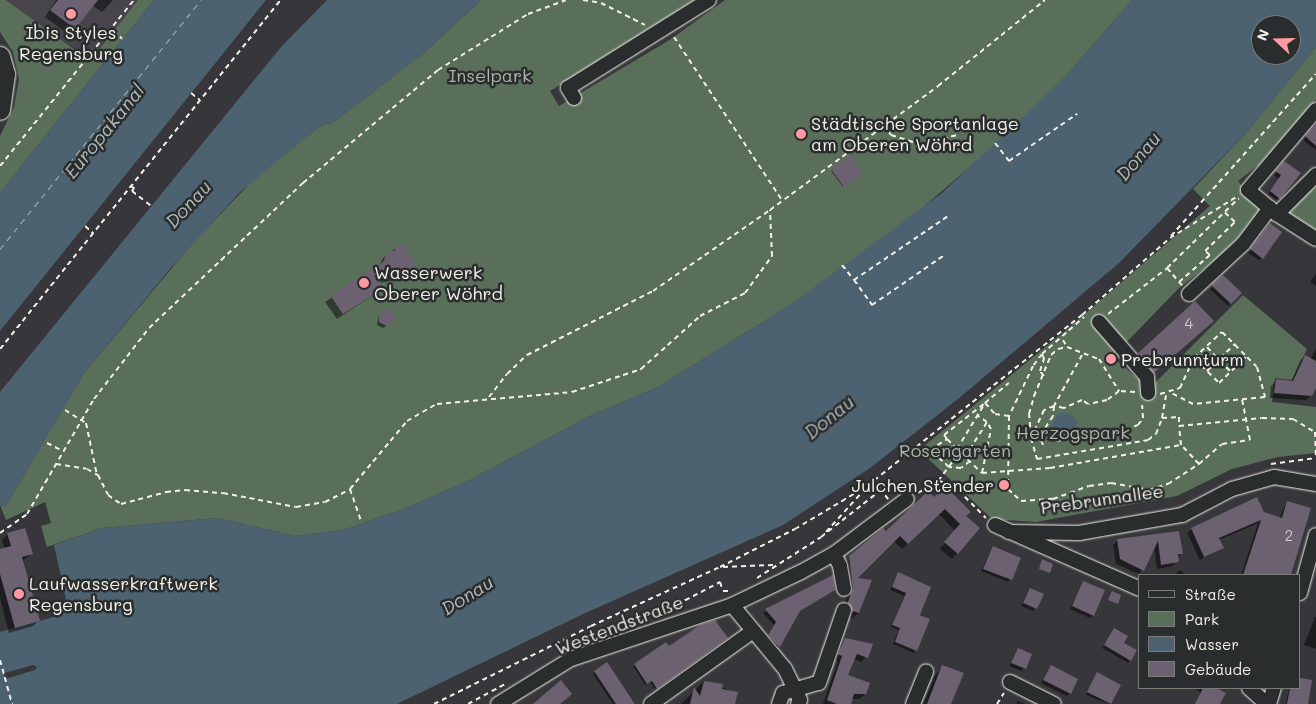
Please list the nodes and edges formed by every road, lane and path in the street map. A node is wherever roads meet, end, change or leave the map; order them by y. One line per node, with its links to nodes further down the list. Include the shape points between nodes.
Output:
1 (134, 0): 21 (path)
2 (281, 0): 15 (path)
3 (566, 0): 69 (path, via 528,14 438,70 309,178 149,328)
4 (583, 0): 7 (path)
5 (710, 0): 7 (street)
6 (1046, 0): 18 (path)
7 (663, 29): 13 (street, via 568,88); 27 (path)
8 (114, 30): 9 (path)
9 (122, 39)
10 (0, 57): 14 (highway, via 5,74)
11 (1316, 74): 35 (path)
12 (191, 93): 15 (path)
13 (574, 98)
14 (1, 100)
15 (200, 100): 23 (path)
16 (1316, 110): 24 (street)
17 (1077, 114): 20 (path, via 1009,161)
18 (884, 125): 19 (path, via 892,135 916,143); 27 (path)
19 (958, 135)
20 (995, 143)
21 (0, 166)
22 (1316, 175): 31 (street)
23 (131, 186): 25 (path, via 134,188); 26 (path)
24 (1248, 190): 30 (path); 31 (street); 35 (path)
25 (132, 191): 26 (path); 28 (path)
26 (126, 192): 34 (path)
27 (782, 200): 29 (path)
28 (151, 206)
29 (770, 210): 61 (path, via 653,291 527,355); 61 (path, via 772,256 745,292 700,316 641,369 572,392)
30 (1223, 211): 39 (path); 41 (path, via 1235,222 1205,251 1210,255)
31 (1274, 211): 36 (street); 42 (street)
32 (948, 216): 40 (path)
33 (84, 226): 34 (path)
34 (93, 233): 49 (path)
35 (1170, 238): 92 (path, via 1082,315)
36 (1316, 239)
37 (946, 254): 40 (path, via 872,305)
38 (842, 265): 40 (path)
39 (1167, 268): 41 (path); 44 (path)
40 (854, 280)
41 (1179, 282): 42 (path)
42 (1189, 294)
43 (1084, 317): 50 (path)
44 (1099, 322): 60 (street, via 1147,377)
45 (1063, 340): 47 (path)
46 (1235, 344): 48 (path, via 1222,332); 52 (path); 54 (path)
47 (1067, 347): 51 (path); 57 (path, via 1052,355)
48 (1207, 347): 53 (path); 54 (path)
49 (0, 349)
50 (1042, 354): 57 (path, via 1044,360 1040,371); 67 (path)
51 (1082, 355): 64 (path); 64 (path, via 1099,359 1119,391 1095,403 1082,400 1064,408)
52 (1246, 357): 56 (path); 62 (path, via 1261,374 1265,398)
53 (1194, 358): 55 (path); 59 (path, via 1180,388)
54 (1219, 359): 55 (path); 56 (path)
55 (1207, 371): 56 (path, via 1219,383)
56 (1231, 372)
57 (1044, 376): 74 (path, via 1029,414)
58 (1009, 383): 63 (path)
59 (1171, 393): 62 (path, via 1193,404); 68 (path, via 1166,395)
60 (1145, 396): 73 (path, via 1143,418 1138,425 1126,430 1067,437 1058,441 1048,438)
61 (489, 397): 96 (path, via 437,404 406,421)
62 (1242, 399): 70 (path)
63 (985, 403): 66 (path); 67 (path, via 995,414); 75 (path, via 944,435)
64 (1054, 406): 73 (path, via 1053,416); 74 (path, via 1044,410)
65 (65, 410): 69 (path)
66 (978, 416): 71 (path); 79 (path)
67 (1009, 416): 89 (path)
68 (1162, 418): 72 (path, via 1178,417); 74 (path, via 1156,434 1148,440 1047,458 1037,459)
69 (81, 420): 80 (path); 91 (path, via 86,423)
70 (1245, 420): 72 (path); 83 (path, via 1284,418 1310,426 1315,432); 86 (path, via 1250,440 1222,444)
71 (987, 422): 82 (path); 90 (path, via 990,429)
72 (1179, 426): 78 (path)
73 (1044, 430): 77 (path, via 1040,437)
74 (1031, 438)
75 (947, 439): 79 (path); 88 (path, via 930,450)
76 (47, 443): 80 (path)
77 (1042, 445)
78 (1181, 445): 86 (path); 89 (path, via 1050,468)
79 (957, 449): 81 (path); 81 (path, via 963,449)
80 (63, 451): 85 (path)
81 (960, 453): 82 (path); 88 (path)
82 (965, 457): 84 (path)
83 (1316, 458): 87 (path)
84 (970, 461): 88 (path, via 961,468); 90 (path)
85 (56, 464): 91 (path, via 87,469); 101 (path, via 26,514)
86 (1199, 464): 89 (path, via 1168,484 1149,490 1111,483 1089,486 1053,499 1021,501 1008,489)
87 (1270, 464)
88 (949, 467): 93 (path)
89 (1008, 471): 90 (path)
90 (982, 473)
91 (98, 475): 96 (path, via 108,495 121,504 185,490 223,493 296,507 310,506)
92 (874, 481): 95 (path); 103 (path, via 881,490)
93 (938, 481): 97 (path); 99 (path, via 952,484)
94 (1316, 484): 100 (street, Prebrunnallee, via 1274,477 1232,489 1174,517 1079,533)
95 (867, 486): 103 (path); 106 (path)
96 (350, 489): 98 (path)
97 (907, 499): 104 (street, Westendstraße)
98 (362, 523)
99 (995, 525): 100 (street)
100 (1009, 532): 108 (street)
101 (0, 533)
102 (1316, 535): 109 (street)
103 (821, 537): 105 (path)
104 (834, 554): 110 (street, via 840,566); 111 (street, Westendstraße)
105 (774, 564): 106 (path); 107 (path)
106 (720, 568): 121 (path, via 591,626)
107 (751, 583)
108 (1138, 588)
109 (1301, 589)
110 (844, 590)
111 (732, 605): 113 (street); 122 (street, Westendstraße, via 571,659)
112 (844, 610): 119 (street, via 820,683)
113 (752, 631): 119 (street, via 785,669); 123 (street)
114 (0, 660): 120 (path)
115 (926, 671): 125 (street)
116 (1010, 682): 126 (street)
117 (1251, 689): 127 (street)
118 (1274, 689): 127 (street)
119 (797, 697): 124 (street, via 783,693)
120 (12, 704)
121 (434, 704)
122 (498, 704)
123 (651, 704)
124 (779, 704)
125 (914, 704)
126 (1054, 704)
127 (1268, 704)

